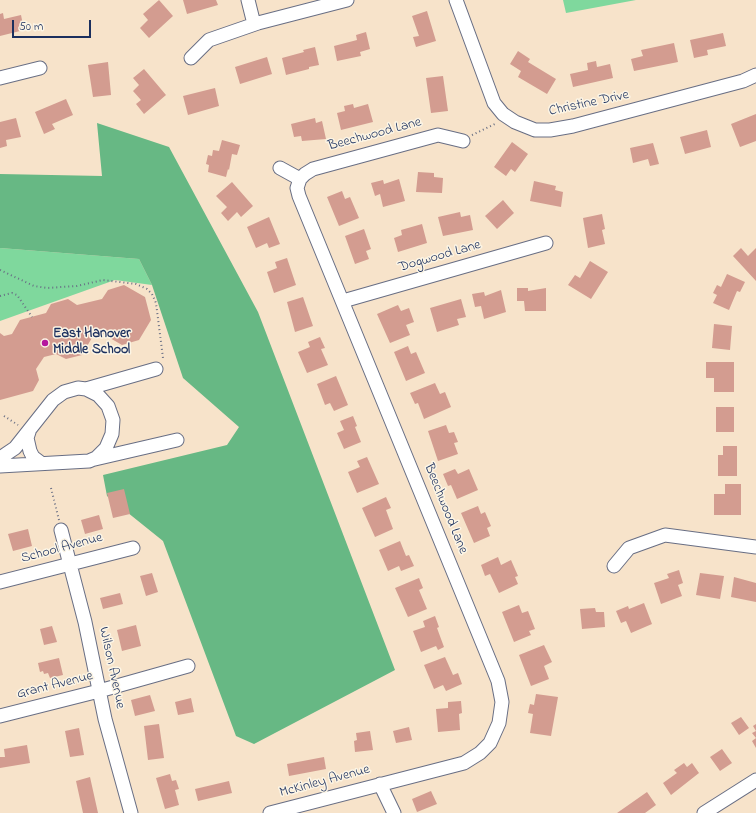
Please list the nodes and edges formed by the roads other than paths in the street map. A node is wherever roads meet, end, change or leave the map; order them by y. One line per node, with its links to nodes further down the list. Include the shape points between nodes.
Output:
1 (248, 0): 4 (street)
2 (348, 0): 4 (street)
3 (456, 0): 7 (street, Christine Drive, via 490,96 505,115 535,130 573,126 683,98)
4 (254, 24): 5 (street, via 209,40)
5 (191, 58)
6 (40, 68): 8 (street)
7 (756, 75)
8 (0, 78)
9 (463, 141): 11 (street, Beechwood Lane, via 438,135 313,169)
10 (280, 168): 11 (street)
11 (300, 179): 13 (street, Beechwood Lane, via 297,188 299,196)
12 (546, 243): 13 (street, Dogwood Lane)
13 (343, 301): 32 (street, Beechwood Lane, via 498,680 502,702 497,730 490,743 474,758 464,763)
14 (160, 363): 15 (street)
15 (86, 389): 16 (street, via 71,389 58,396); 19 (street, via 104,400 113,420 112,434 106,448 96,458)
16 (23, 428): 18 (street, via 15,448); 20 (street, via 30,451)
17 (177, 440): 19 (street)
18 (0, 458)
19 (89, 460): 20 (street)
20 (41, 463): 21 (street)
21 (0, 466)
22 (61, 530): 25 (street, Wilson Avenue)
23 (756, 547): 26 (street, via 665,535 629,548)
24 (133, 548): 25 (street, School Avenue)
25 (69, 564): 27 (street, School Avenue); 29 (street, Wilson Avenue, via 85,622)
26 (614, 566)
27 (0, 582)
28 (188, 666): 29 (street, Grant Avenue)
29 (99, 691): 30 (street, Grant Avenue); 33 (street, Wilson Avenue)
30 (0, 716)
31 (756, 780): 36 (street)
32 (380, 784): 34 (street, McKinley Avenue); 35 (street, McKinley Avenue)
33 (131, 813)
34 (270, 813)
35 (394, 813)
36 (704, 813)

